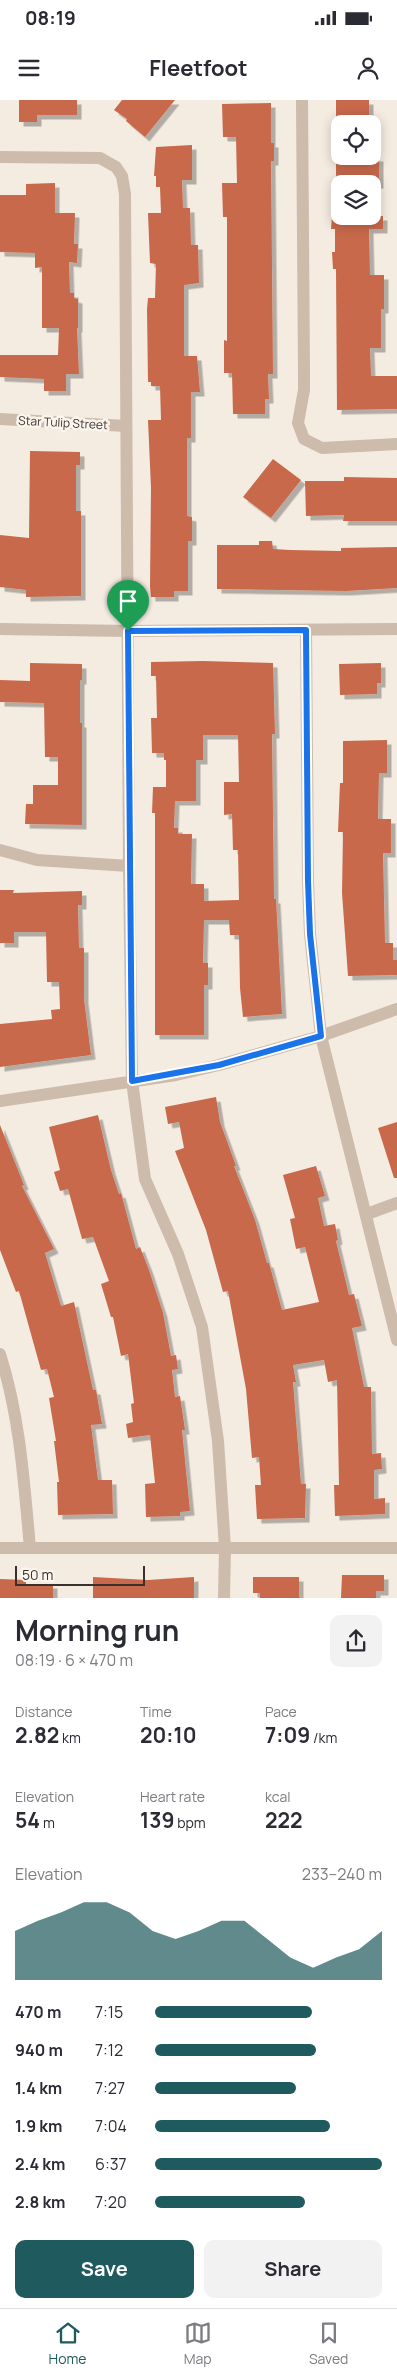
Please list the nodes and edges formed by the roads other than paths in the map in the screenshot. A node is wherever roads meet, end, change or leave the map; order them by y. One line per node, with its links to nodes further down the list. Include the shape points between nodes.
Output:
1 (302, 100): 5 (street, via 304,390 298,423 304,439 322,448)
2 (0, 157): 4 (street, via 100,158 116,167 122,176 125,194)
3 (0, 419): 4 (street, Star Tulip Street)
4 (126, 426): 9 (street)
5 (397, 444)
6 (0, 629): 9 (street)
7 (397, 629): 8 (street)
8 (306, 630): 9 (street); 13 (street, via 308,890)
9 (128, 631): 11 (street)
10 (0, 850): 11 (street, via 37,860)
11 (129, 866): 14 (street)
12 (397, 1009): 13 (street)
13 (321, 1036): 14 (street, via 219,1065); 17 (street)
14 (132, 1081): 15 (street); 22 (street, via 145,1179 178,1254 202,1327 218,1440)
15 (0, 1100)
16 (397, 1203): 17 (street)
17 (367, 1214): 18 (street)
18 (397, 1340)
19 (0, 1354): 21 (street, via 11,1390)
20 (0, 1548): 21 (street)
21 (30, 1548): 22 (street)
22 (224, 1548): 23 (street); 24 (street)
23 (397, 1548)
24 (224, 1598)

